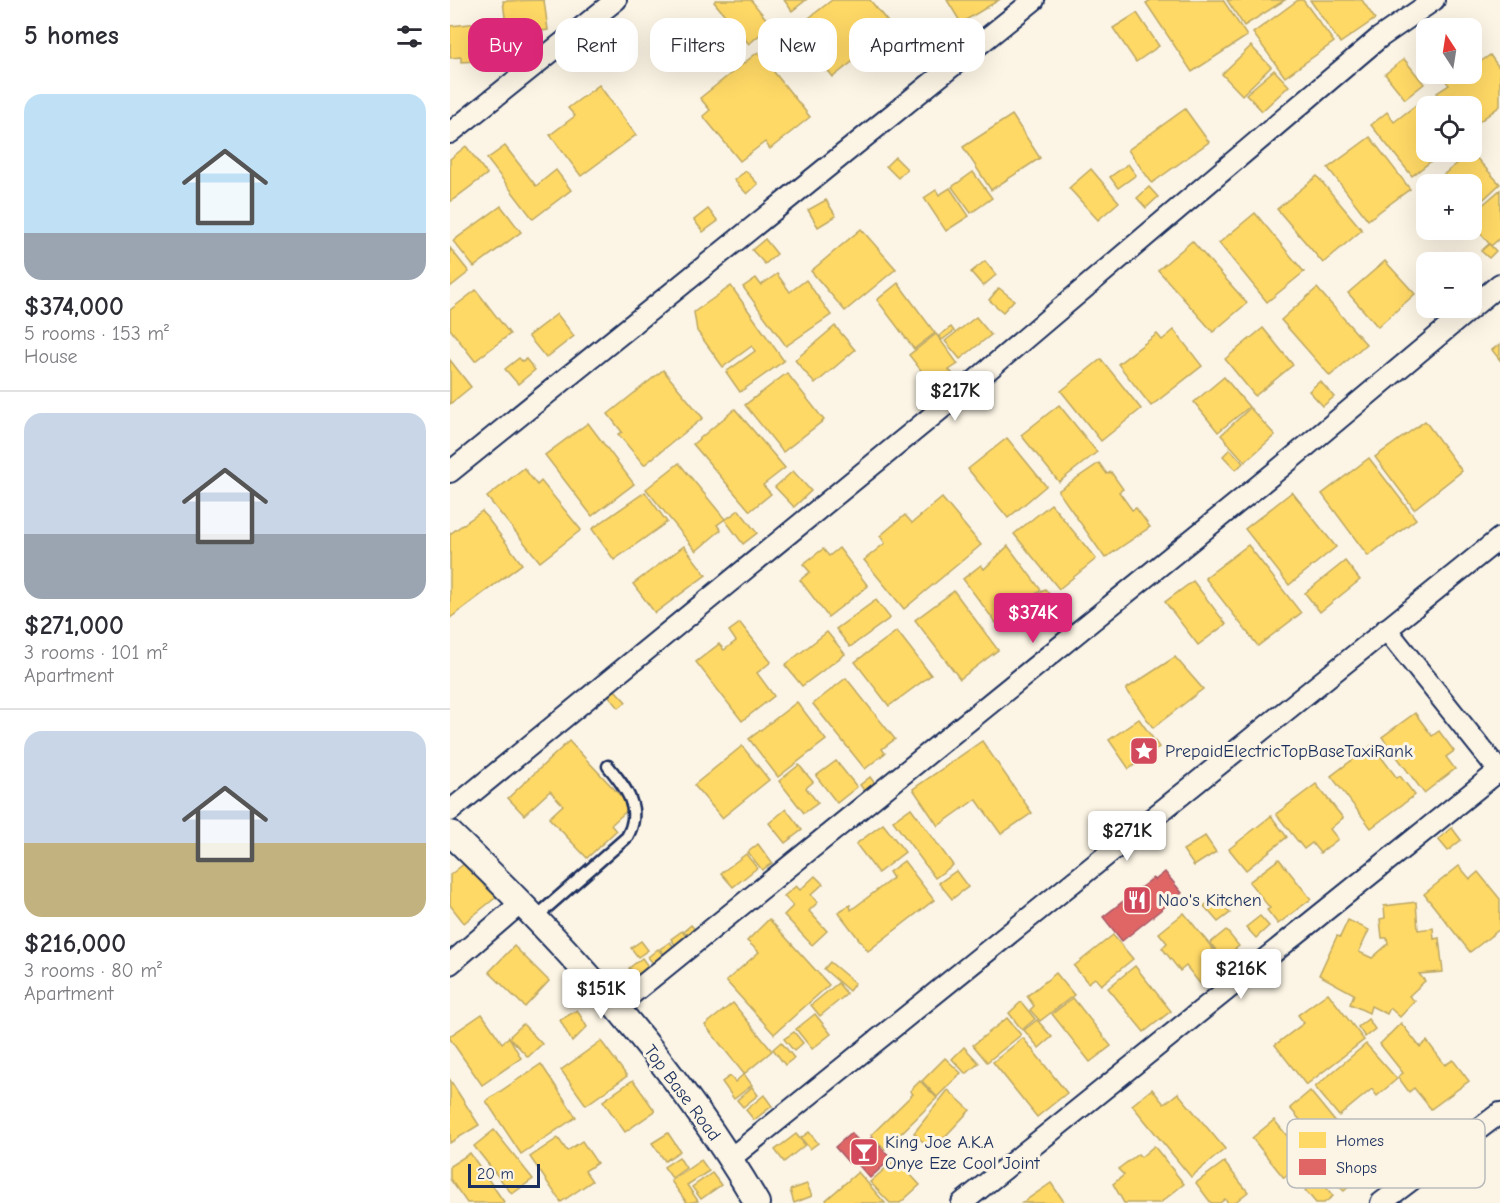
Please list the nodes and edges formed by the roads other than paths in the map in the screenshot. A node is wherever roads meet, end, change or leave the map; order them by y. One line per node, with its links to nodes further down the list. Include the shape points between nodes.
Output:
1 (616, 0): 4 (street)
2 (1034, 0): 6 (street)
3 (1434, 0): 11 (street, via 1379,38 975,381)
4 (450, 132)
5 (1500, 284): 15 (street, via 1270,476)
6 (450, 472)
7 (1500, 538): 8 (street)
8 (1386, 629): 10 (street); 18 (street)
9 (608, 766): 13 (lane, via 631,798 634,825 627,837)
10 (1500, 771): 21 (street)
11 (450, 811)
12 (450, 833): 13 (street, Top Base Road)
13 (529, 910): 14 (street); 15 (street, Top Base Road)
14 (450, 964)
15 (617, 1006): 18 (street, Top Base Road)
16 (1500, 1113): 17 (street)
17 (1485, 1124)
18 (731, 1158): 20 (street, Top Base Road)
19 (1401, 1188): 22 (street)
20 (757, 1203)
21 (962, 1203)
22 (1381, 1203)

